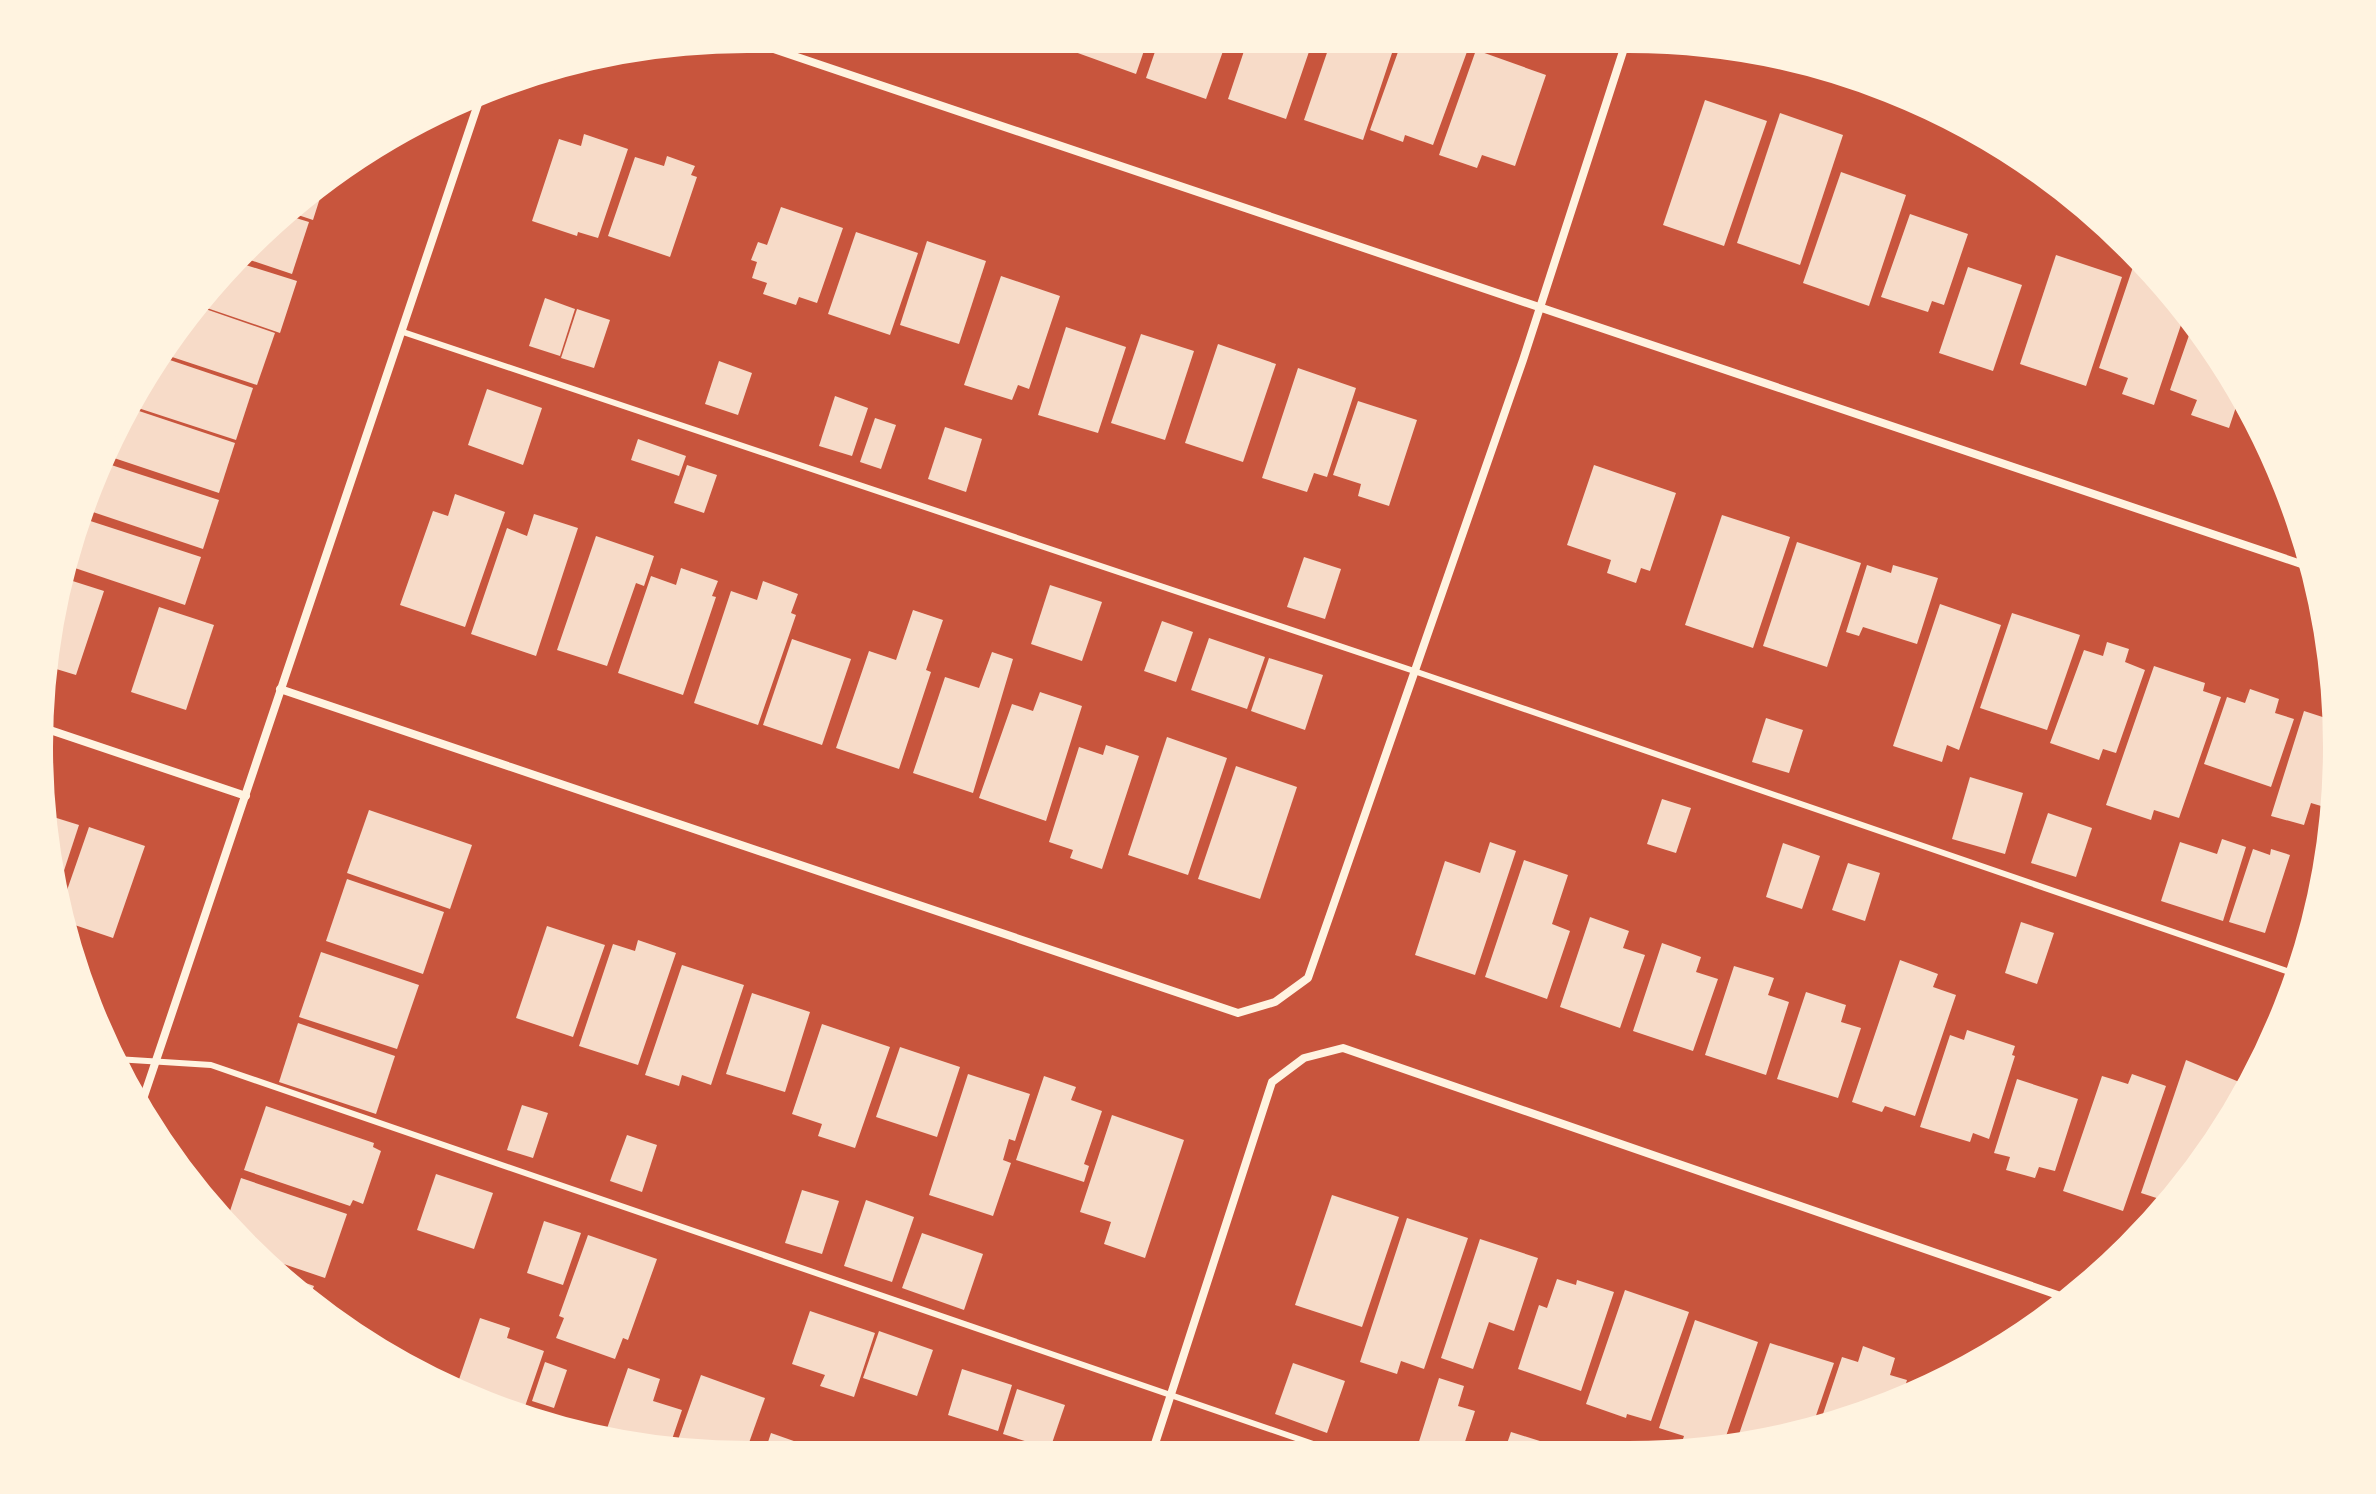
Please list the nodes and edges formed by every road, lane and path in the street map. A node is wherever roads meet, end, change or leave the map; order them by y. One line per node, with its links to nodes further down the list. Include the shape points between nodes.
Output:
1 (771, 48): 4 (street)
2 (1624, 48): 4 (street)
3 (479, 102): 5 (street)
4 (1541, 306): 6 (street); 7 (street)
5 (403, 332): 7 (lane); 8 (street)
6 (2304, 565)
7 (1417, 672): 8 (street, via 1308,978 1275,1002 1238,1013); 11 (lane)
8 (280, 689): 10 (street)
9 (48, 729): 10 (street)
10 (246, 796): 13 (street)
11 (2291, 972)
12 (122, 1059): 13 (lane)
13 (156, 1062): 14 (street); 16 (lane, via 211,1065)
14 (143, 1098)
15 (2062, 1296): 16 (street, via 1343,1048 1304,1058 1272,1082)
16 (1170, 1395): 17 (street); 18 (lane)
17 (1154, 1446)
18 (1319, 1446)

